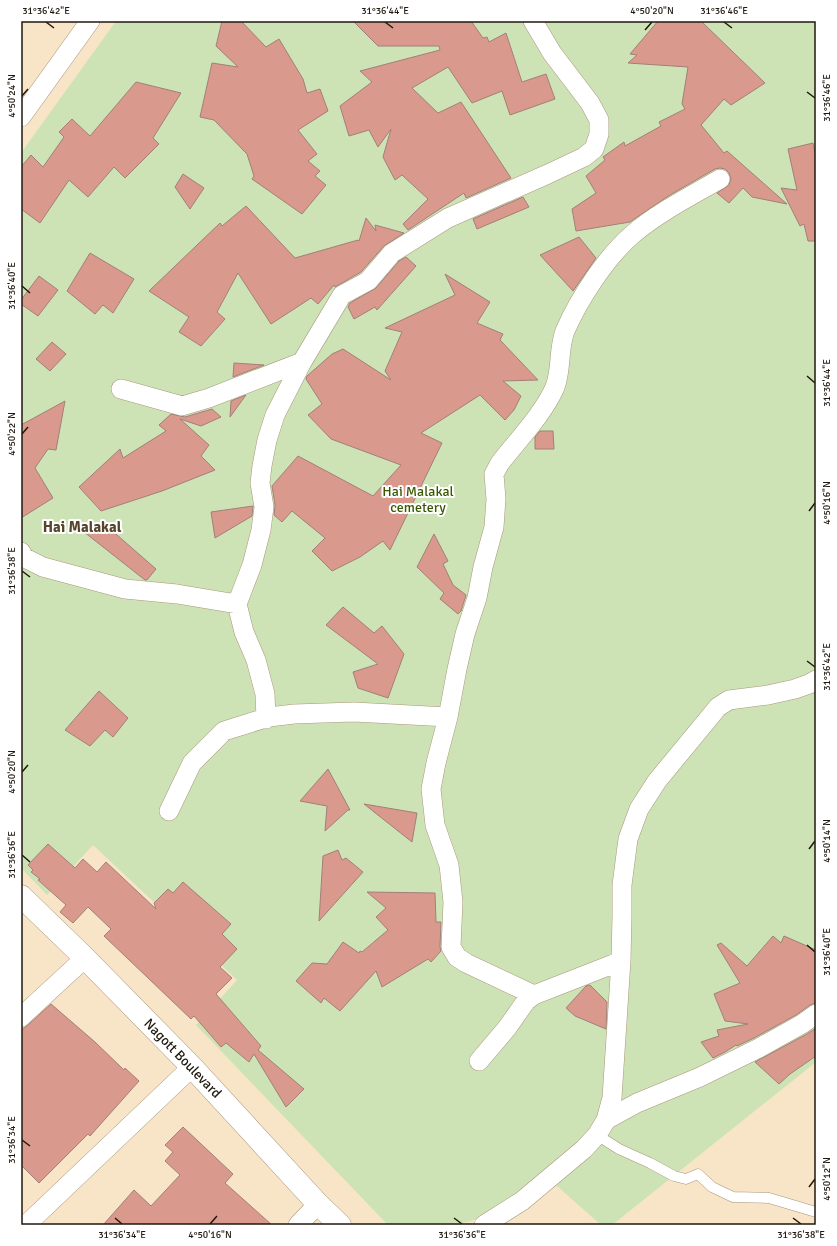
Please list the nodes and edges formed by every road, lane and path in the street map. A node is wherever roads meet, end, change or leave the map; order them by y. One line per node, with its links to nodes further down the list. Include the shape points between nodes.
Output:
1 (90, 21): 3 (street)
2 (533, 21): 5 (street, via 552,54 599,120 599,134 594,149 584,157 448,218 392,253 368,281 342,295)
3 (21, 117)
4 (720, 179): 10 (street, via 650,221 632,235 600,271 574,312 560,347 560,367 555,387 546,405 494,474 494,527 456,669)
5 (302, 362): 6 (street, via 182,406); 8 (street, via 274,415 267,440 260,483 264,507 260,530 252,565)
6 (121, 389)
7 (21, 552): 8 (street, via 23,557 43,567 125,589)
8 (237, 604): 11 (street, via 266,694)
9 (816, 680): 15 (street, via 775,693 729,700 718,707 657,781 639,809 628,839 622,885)
10 (448, 717): 11 (street, via 354,712 294,714); 16 (street, via 431,790 436,825 449,866 452,894 451,947 457,957 466,963)
11 (266, 719): 12 (street, via 224,731 192,763)
12 (169, 811)
13 (21, 896): 14 (street, Nagott Boulevard)
14 (85, 958): 18 (street); 20 (street, Nagott Boulevard)
15 (621, 961): 16 (street); 21 (street, via 612,1098)
16 (534, 995): 19 (street, via 526,1001)
17 (816, 1014): 21 (street, via 759,1048 700,1077 637,1103)
18 (21, 1017)
19 (479, 1061)
20 (192, 1067): 22 (street, Nagott Boulevard); 24 (street)
21 (601, 1128): 23 (lane, via 619,1149 674,1176 686,1179 698,1174 712,1186 733,1197 769,1198); 27 (street, via 584,1149 522,1201)
22 (318, 1204): 25 (street); 26 (street, Nagott Boulevard)
23 (816, 1212)
24 (26, 1225)
25 (298, 1225)
26 (340, 1225)
27 (484, 1225)

